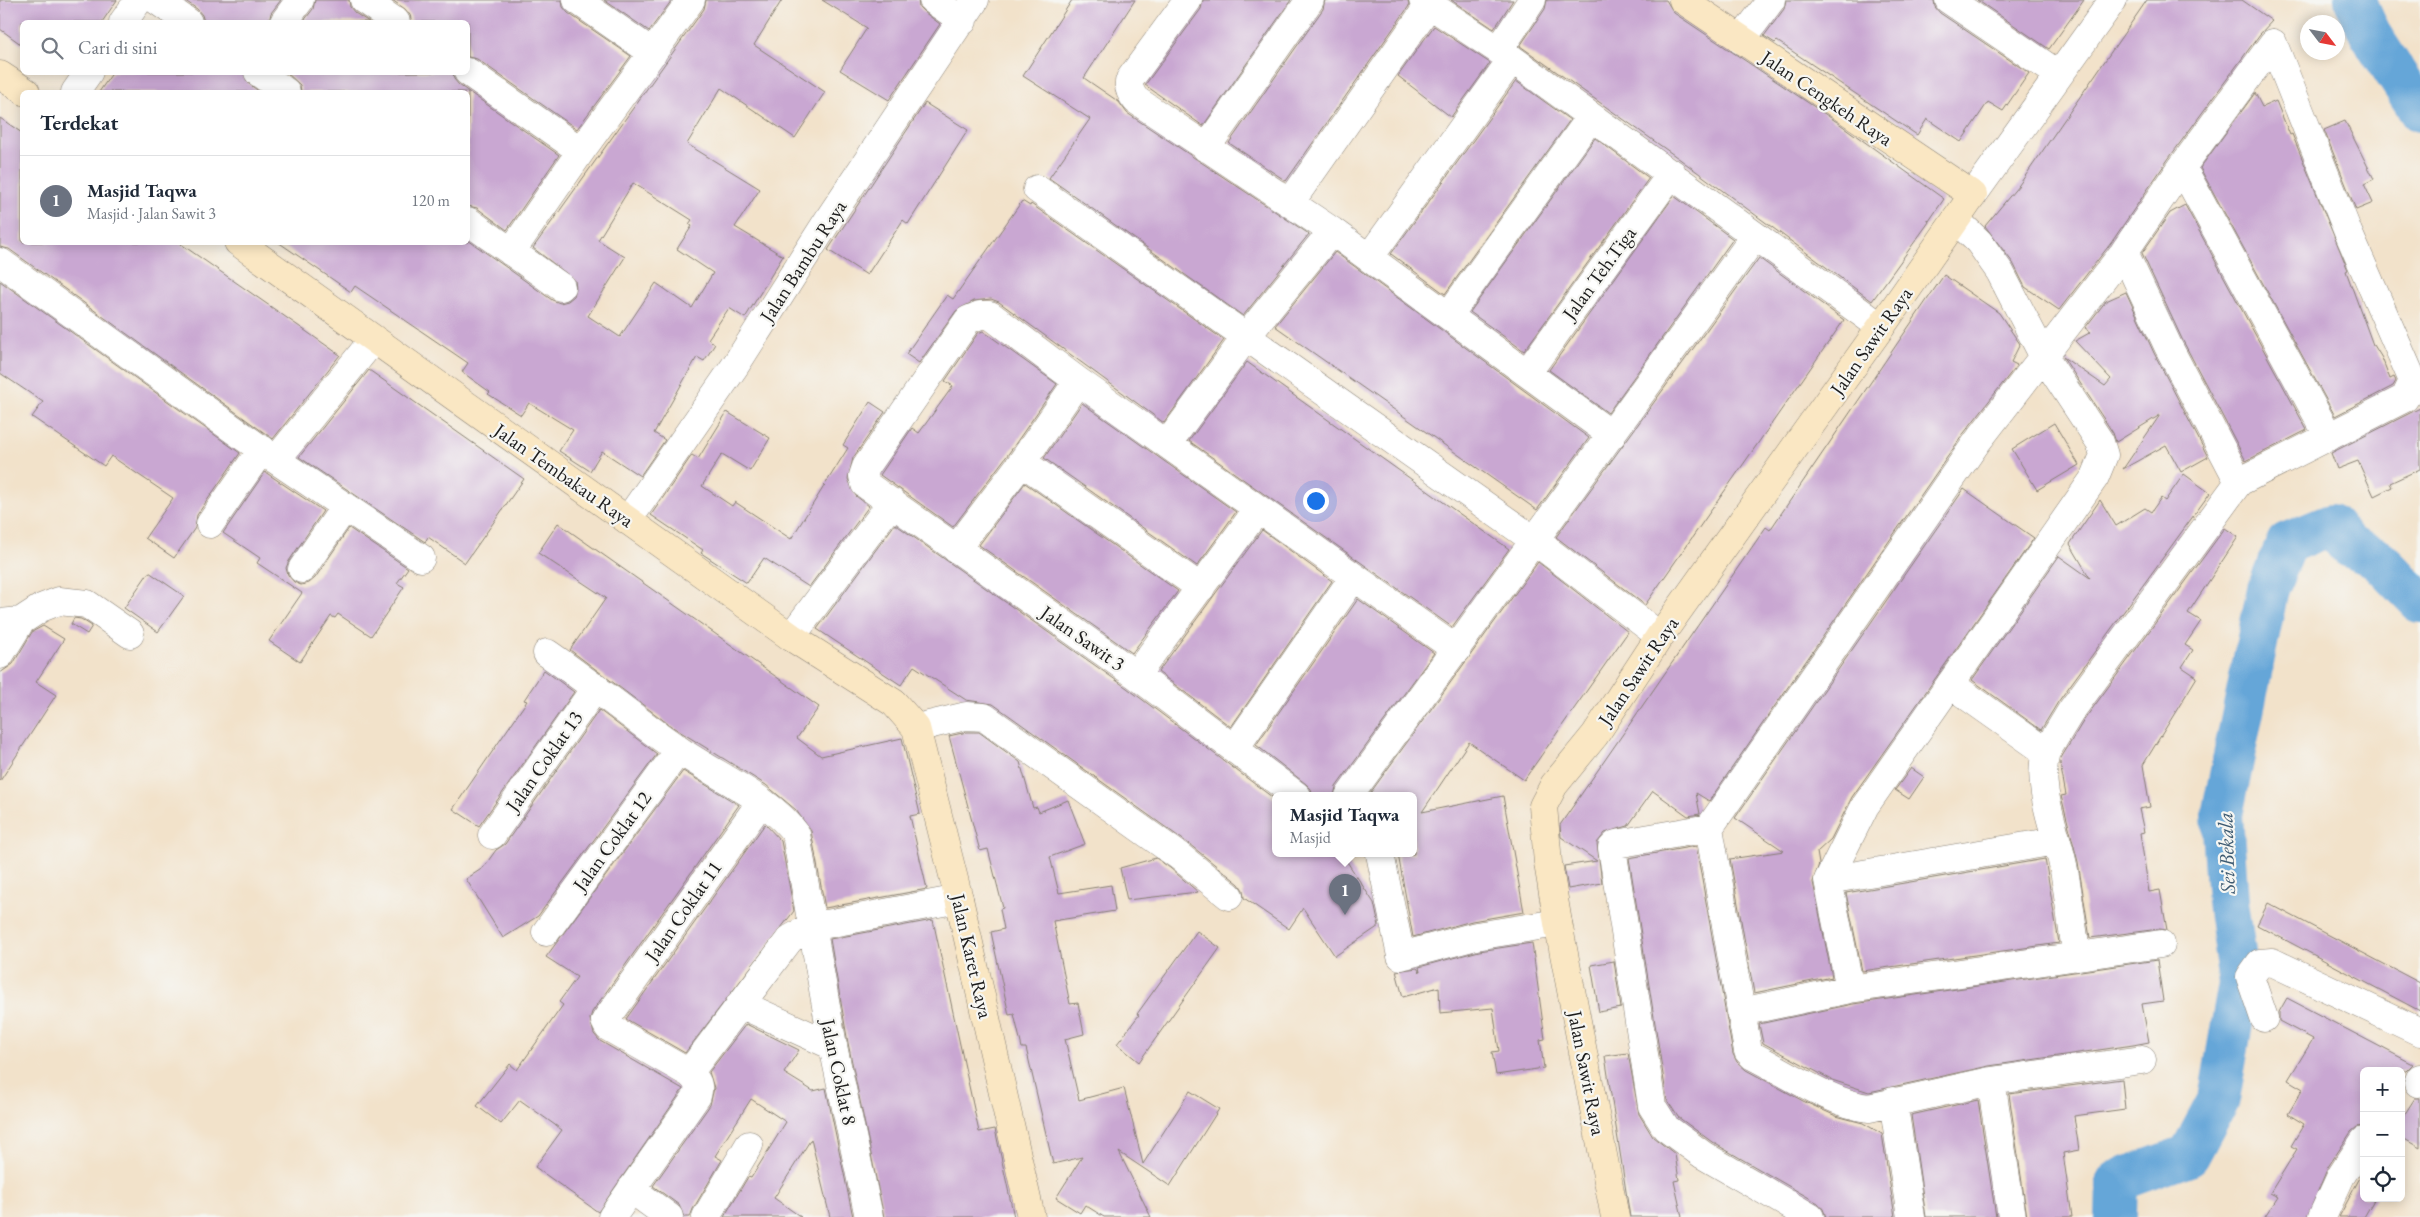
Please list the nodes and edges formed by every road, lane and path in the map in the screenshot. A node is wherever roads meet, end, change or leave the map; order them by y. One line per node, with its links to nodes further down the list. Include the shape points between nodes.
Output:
1 (139, 0): 17 (street)
2 (156, 0): 18 (street)
3 (300, 0): 19 (street)
4 (364, 0): 20 (street)
5 (577, 0): 22 (street)
6 (690, 0): 22 (street)
7 (933, 0): 16 (street)
8 (1188, 0): 33 (street, via 1128,83 1136,100)
9 (1310, 0): 33 (street)
10 (1532, 0): 23 (street)
11 (1683, 0): 21 (street, Jalan Cengkeh Raya)
12 (1771, 0): 21 (street)
13 (1949, 0): 25 (street)
14 (2113, 0): 25 (street)
15 (1426, 2): 23 (street); 39 (street)
16 (969, 10): 66 (street, Jalan Bambu Raya, via 735,366)
17 (124, 20)
18 (185, 20)
19 (285, 20)
20 (393, 20)
21 (1741, 40): 38 (street, Jalan Cengkeh Raya)
22 (653, 53): 34 (street)
23 (1506, 54): 32 (street); 47 (street)
24 (470, 73): 34 (street)
25 (2058, 74): 38 (street)
26 (0, 75): 29 (street)
27 (87, 75): 30 (street)
28 (262, 75): 31 (street)
29 (23, 90)
30 (76, 90)
31 (283, 90)
32 (1591, 117): 36 (street); 50 (street)
33 (1206, 148): 39 (street)
34 (580, 151): 45 (street)
35 (2182, 167): 46 (street); 58 (street); 58 (street, via 2273,43 2348,232 2414,381 2405,398)
36 (1672, 173): 43 (street); 55 (street, Jalan Teh.Tiga)
37 (1037, 189): 52 (street)
38 (1972, 195): 40 (street, Jalan Sawit Raya)
39 (1290, 204): 42 (street)
40 (1956, 220): 51 (street, Jalan Sawit Raya); 54 (street, via 1979,242 2000,272)
41 (470, 222): 45 (street)
42 (1332, 231): 47 (street); 52 (street)
43 (1755, 236): 51 (street); 57 (street)
44 (242, 245): 53 (street, Jalan Tembakau Raya)
45 (511, 252): 49 (street)
46 (2124, 252): 54 (street); 62 (street, via 2168,346)
47 (1369, 258): 50 (street)
48 (0, 262): 60 (street)
49 (561, 286)
50 (1449, 315): 55 (street)
51 (1881, 327): 76 (street, Jalan Sawit Raya)
52 (1246, 337): 59 (street); 68 (street)
53 (373, 340): 60 (street); 66 (street, Jalan Tembakau Raya)
54 (2044, 357): 82 (street, via 2100,442 2104,455 2095,477); 92 (street, via 1977,442)
55 (1527, 373): 57 (street)
56 (1078, 381): 59 (street); 61 (street); 63 (street, Jalan Sawit 3, via 990,315 968,320 866,467 865,484)
57 (1612, 435): 68 (street)
58 (2329, 437): 62 (street)
59 (1168, 443): 65 (street)
60 (269, 455): 64 (street); 67 (street)
61 (1022, 462): 69 (street); 73 (street)
62 (2239, 482): 88 (street, via 2071,711)
63 (892, 502): 69 (street, Jalan Sawit 3); 77 (street)
64 (346, 507): 70 (street); 71 (street)
65 (1258, 509): 72 (street); 73 (street)
66 (628, 520): 77 (street, Jalan Tembakau Raya)
67 (210, 524)
68 (1534, 540): 76 (street); 78 (street)
69 (956, 549): 81 (street, Jalan Sawit 3)
70 (421, 558)
71 (302, 569)
72 (1353, 578): 78 (street); 86 (street)
73 (1201, 588): 81 (street)
74 (10, 622): 75 (street, via 59,602 86,604); 80 (street)
75 (130, 634)
76 (1660, 636): 99 (street, Jalan Sawit Raya, via 1595,734 1554,785 1543,806)
77 (791, 637): 84 (street, Jalan Tembakau Raya)
78 (1457, 650): 90 (street)
79 (547, 653): 83 (street, Jalan Coklat 8)
80 (0, 656)
81 (1136, 675): 86 (street, Jalan Sawit 3)
82 (1950, 684): 88 (street); 96 (street, via 1865,806)
83 (596, 687): 87 (street, Jalan Coklat 8); 93 (street, Jalan Coklat 13)
84 (894, 703): 85 (street, Jalan Karet Raya)
85 (916, 728): 97 (street, via 966,716 984,717 1179,856); 98 (street, Jalan Karet Raya)
86 (1235, 748): 89 (street, Jalan Sawit 3)
87 (679, 750): 91 (street, Jalan Coklat 8); 101 (street, Jalan Coklat 12)
88 (2046, 752): 94 (street, via 2042,764)
89 (1292, 792)
90 (1352, 792)
91 (761, 802): 100 (street, Jalan Coklat 8, via 787,822 796,834); 111 (street, Jalan Coklat 11, via 606,1021 608,1027)
92 (1709, 828): 106 (street); 123 (street, via 1616,844 1612,848 1652,1106 1666,1128 1703,1155)
93 (492, 835)
94 (2056, 841): 96 (street); 103 (street, via 2063,864)
95 (1381, 857): 99 (street, via 1401,956 1476,936)
96 (1828, 880): 104 (street)
97 (1229, 896)
98 (959, 899): 100 (street); 121 (street, Jalan Karet Raya)
99 (1558, 923): 122 (street, Jalan Sawit Raya)
100 (811, 927): 105 (street, via 790,940); 109 (street, Jalan Coklat 8)
101 (546, 932)
102 (2161, 944): 103 (street)
103 (2077, 957): 104 (street)
104 (1850, 989): 106 (street)
105 (740, 1004): 109 (street); 111 (street)
106 (1741, 1012): 113 (street, via 1748,1051 1753,1056 1833,1098 1859,1107)
107 (2264, 1018): 108 (street, via 2250,977 2260,964 2272,962)
108 (2420, 1032)
109 (833, 1046): 120 (street, Jalan Coklat 8)
110 (2142, 1060): 112 (street)
111 (689, 1073): 116 (street, via 700,1086 697,1096)
112 (1990, 1081): 113 (street); 125 (street)
113 (1893, 1102): 124 (street)
114 (749, 1145): 119 (street)
115 (2360, 1148): 126 (street, via 2341,1176)
116 (631, 1189): 117 (street); 118 (street)
117 (612, 1217)
118 (669, 1217)
119 (706, 1217)
120 (869, 1217)
121 (1031, 1217)
122 (1615, 1217)
123 (1810, 1217)
124 (1910, 1217)
125 (2012, 1217)
126 (2322, 1217)

